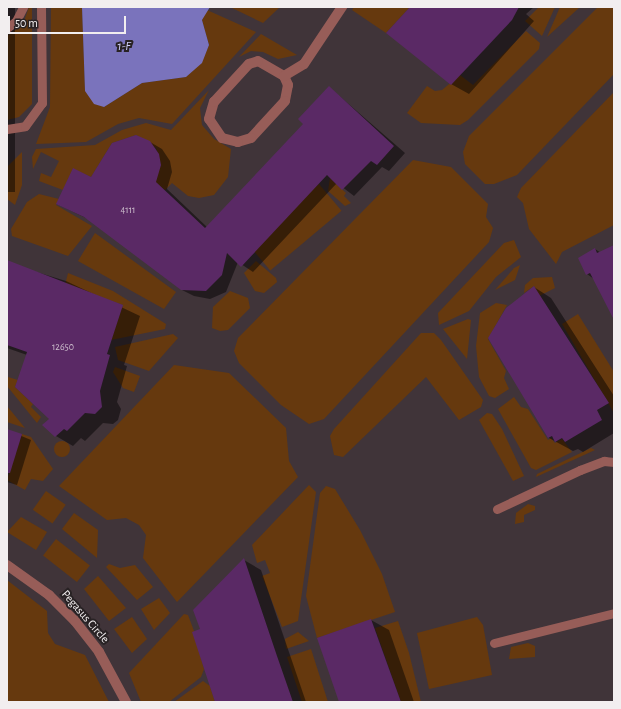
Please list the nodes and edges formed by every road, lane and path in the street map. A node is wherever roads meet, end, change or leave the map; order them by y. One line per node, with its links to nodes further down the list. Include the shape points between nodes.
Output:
1 (23, 7): 4 (lane, via 16,21)
2 (41, 7): 6 (lane, via 42,103 25,126)
3 (342, 7): 5 (street, via 304,64)
4 (7, 28)
5 (284, 76): 5 (street, via 258,61 249,64 214,102 209,119 222,138 238,142 264,128 285,101 288,85)
6 (7, 129)
7 (614, 462): 8 (lane, via 604,461 580,470)
8 (497, 509)
9 (7, 565): 12 (street, Pegasus Circle, via 49,595 75,621 103,659)
10 (614, 613): 11 (lane)
11 (494, 643)
12 (126, 702)

